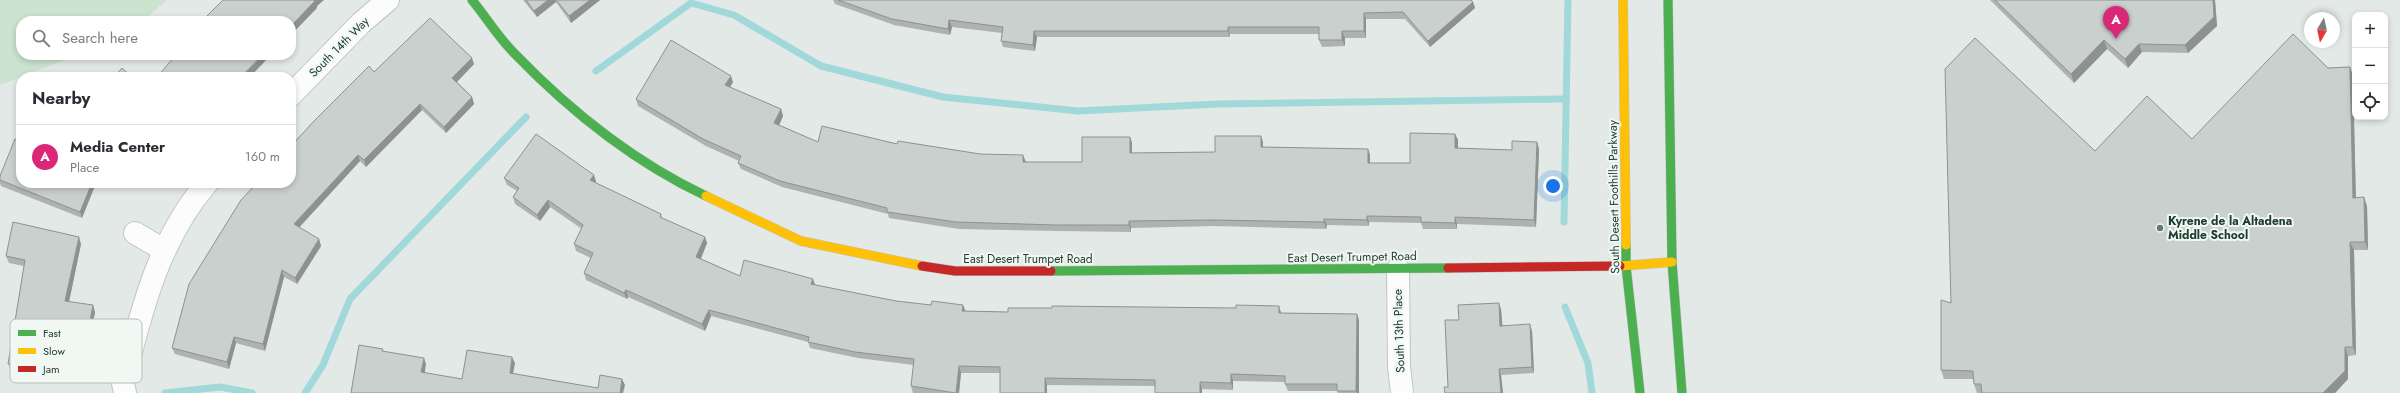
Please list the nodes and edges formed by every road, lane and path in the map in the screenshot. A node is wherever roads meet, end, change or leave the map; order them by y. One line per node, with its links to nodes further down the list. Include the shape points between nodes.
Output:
1 (388, 0): 5 (street, South 14th Way)
2 (472, 0): 11 (street, East Desert Trumpet Road, via 513,52 580,116 674,181 801,241 888,260 955,271)
3 (1623, 0): 10 (street, South Desert Foothills Parkway)
4 (1668, 0): 9 (street)
5 (296, 90)
6 (204, 188): 8 (street)
7 (135, 233): 8 (street)
8 (164, 250): 12 (street, via 144,299)
9 (1672, 262): 10 (street, East Desert Trumpet Road); 17 (street)
10 (1626, 266): 11 (street, East Desert Trumpet Road); 16 (street, South Desert Foothills Parkway)
11 (1398, 269): 15 (street, South 13th Place, via 1399,366)
12 (139, 319)
13 (123, 383): 14 (street)
14 (125, 393)
15 (1402, 393)
16 (1640, 393)
17 (1682, 393)

